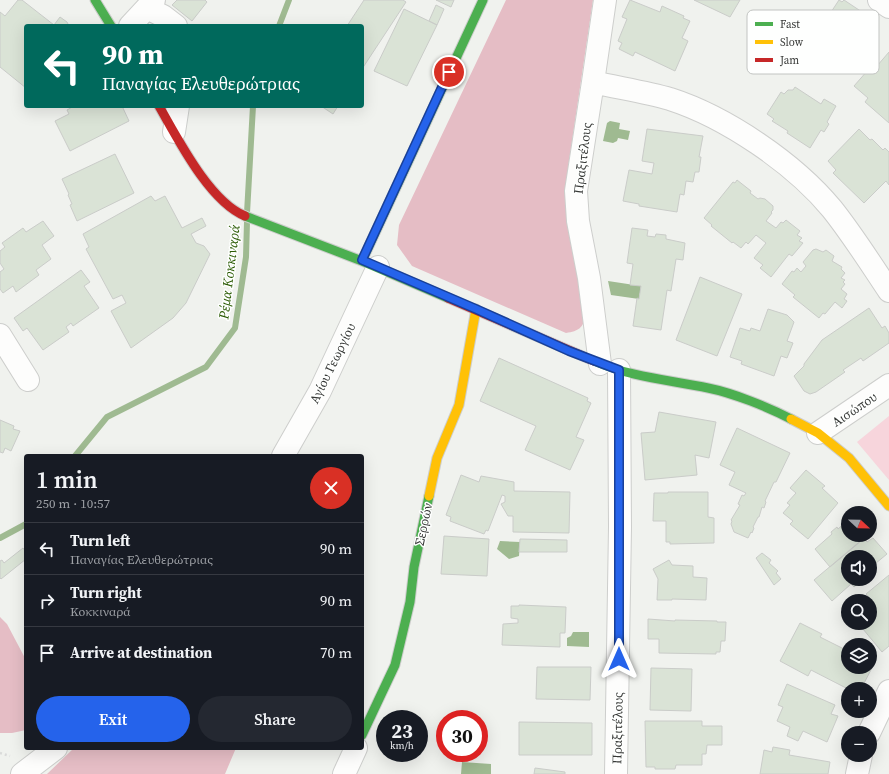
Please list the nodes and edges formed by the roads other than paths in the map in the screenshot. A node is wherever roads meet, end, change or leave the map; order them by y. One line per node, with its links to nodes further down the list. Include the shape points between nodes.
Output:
1 (95, 0): 7 (street)
2 (483, 0): 14 (street)
3 (605, 0): 10 (street, Πραξιτέλους)
4 (879, 0): 6 (street)
5 (151, 4): 8 (street); 9 (street)
6 (889, 7)
7 (110, 24)
8 (132, 24)
9 (173, 24)
10 (593, 82): 15 (street, via 670,99 699,110 783,161 832,209); 18 (street, Πραξιτέλους, via 576,190 578,221)
11 (160, 108): 13 (street)
12 (178, 108): 13 (street)
13 (174, 132): 14 (street, via 197,171 218,196 237,213)
14 (370, 264): 16 (street); 22 (street, Αγίου Γεωργίου, via 320,391)
15 (889, 291)
16 (476, 309): 18 (street); 26 (street, Σερρών, via 459,405 437,458 414,567 410,602 395,665)
17 (0, 335): 19 (street)
18 (609, 367): 21 (street, via 654,379 709,388 744,399); 32 (street, Πραξιτέλους, via 620,535)
19 (28, 380)
20 (889, 385): 21 (street, Αισώπου)
21 (818, 433): 23 (street, via 849,458)
22 (284, 454)
23 (889, 506)
24 (889, 691): 25 (street)
25 (872, 726)
26 (364, 731)
27 (53, 750): 30 (street)
28 (355, 750): 31 (street)
29 (860, 762): 33 (street)
30 (22, 774)
31 (344, 774)
32 (616, 774)
33 (857, 774)

